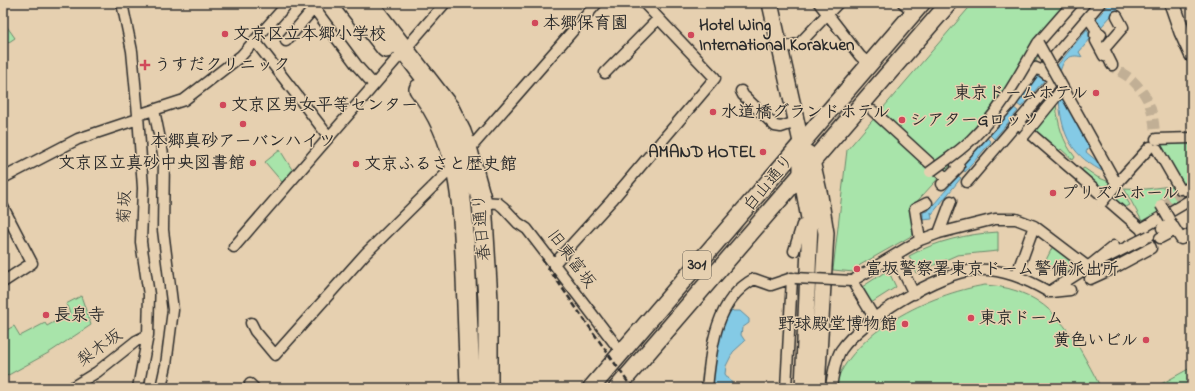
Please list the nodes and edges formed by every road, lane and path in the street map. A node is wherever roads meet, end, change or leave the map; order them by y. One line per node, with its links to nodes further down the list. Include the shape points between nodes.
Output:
1 (122, 3): 36 (street, 菊坂, via 132,51)
2 (288, 3): 21 (street)
3 (351, 3): 25 (highway, 春日通り)
4 (368, 3): 25 (highway, 春日通り)
5 (597, 3): 46 (street)
6 (644, 3): 19 (street)
7 (770, 3): 23 (main road)
8 (819, 3): 16 (street)
9 (838, 3): 16 (street)
10 (949, 3): 47 (main road, 白山通り / 301)
11 (1072, 3): 22 (street)
12 (1100, 3): 18 (street)
13 (1172, 3): 24 (main road)
14 (443, 4): 25 (street)
15 (913, 6): 26 (main road, 白山通り / 301)
16 (828, 14): 23 (street, via 800,43); 26 (street)
17 (1117, 16): 18 (street, via 1123,27 1104,49 1110,64 1096,41 1097,31)
18 (1088, 17): 27 (street)
19 (658, 19): 28 (street); 75 (street, via 715,78)
20 (286, 40): 29 (street, via 314,8 358,67)
21 (254, 41): 33 (street, via 241,56 184,100); 40 (street)
22 (1038, 43): 30 (street, bridge); 50 (street, bridge, via 1014,86 993,115 971,140)
23 (780, 49): 37 (main road)
24 (1192, 54)
25 (400, 55): 29 (street); 46 (highway, 春日通り, via 449,108); 48 (highway, 春日通り, via 447,138)
26 (869, 64): 43 (main road, 白山通り / 301)
27 (1042, 71): 32 (street, via 1036,68); 35 (street, via 1054,80)
28 (605, 73)
29 (374, 84): 40 (street)
30 (1063, 88): 41 (street, bridge); 53 (street, bridge)
31 (741, 91): 37 (street, via 775,126 781,127)
32 (1011, 103): 35 (street); 39 (street)
33 (154, 110): 36 (street); 91 (street, via 164,159 163,230 173,310)
34 (873, 111): 49 (street, via 945,182)
35 (1025, 113): 38 (street)
36 (138, 117): 52 (street, via 78,139); 87 (street, 菊坂, via 142,182 141,242 149,295)
37 (796, 122): 43 (main road)
38 (1017, 122): 45 (street); 67 (street)
39 (985, 134): 45 (street); 49 (street, via 956,164)
40 (329, 137): 72 (street)
41 (1023, 137)
42 (1192, 138): 44 (street)
43 (801, 142): 47 (main road); 51 (main road); 88 (main road, 白山通り / 301)
44 (1154, 145): 53 (street); 54 (street)
45 (997, 146): 49 (street, via 968,181)
46 (468, 151): 48 (street); 57 (highway, 春日通り)
47 (812, 161): 51 (main road, 白山通り / 301); 99 (main road, via 826,233)
48 (455, 165): 86 (street, via 366,253 275,355); 92 (highway, 春日通り, via 464,231)
49 (959, 167)
50 (930, 172)
51 (801, 175): 95 (main road, 白山通り / 301); 98 (main road, via 810,230)
52 (3, 178)
53 (1118, 182): 59 (street, bridge)
54 (1186, 189)
55 (1192, 199): 67 (street)
56 (951, 201): 66 (street)
57 (482, 202): 75 (street, 旧東富坂, via 504,206 518,223 527,229); 93 (highway, 春日通り, via 488,300)
58 (927, 202): 70 (street, via 915,209)
59 (1102, 202)
60 (1161, 205): 62 (street, bridge)
61 (3, 207): 64 (street)
62 (1172, 224): 68 (street); 69 (street, via 1181,239)
63 (802, 225): 73 (street)
64 (7, 226): 81 (street, via 32,263)
65 (1034, 226): 66 (street, via 1016,219 995,219); 76 (street); 78 (street)
66 (939, 232): 70 (street)
67 (1145, 233): 76 (street, bridge, via 1139,241); 79 (street, via 1151,248)
68 (1161, 233)
69 (1192, 233)
70 (920, 240): 74 (street)
71 (1114, 246): 76 (street)
72 (234, 247)
73 (794, 251)
74 (895, 255): 80 (street); 84 (street)
75 (554, 264): 88 (street, 旧東富坂)
76 (1088, 267): 83 (street)
77 (793, 275): 80 (street, bridge); 96 (street, via 771,285 754,279 741,286 725,306 712,346); 97 (street)
78 (1016, 276): 83 (street); 84 (street, via 1004,271 975,270 950,275)
79 (1090, 279)
80 (852, 281): 85 (street)
81 (3, 282)
82 (1070, 290): 83 (street)
83 (1049, 292)
84 (914, 294): 85 (street)
85 (875, 319): 100 (street, via 857,332 840,351)
86 (251, 323)
87 (148, 335): 89 (street, 梨木坂, via 136,341 98,372); 90 (street, 菊坂)
88 (622, 353): 94 (main road, 白山通り / 301)
89 (71, 388)
90 (138, 388)
91 (161, 388)
92 (470, 388)
93 (488, 388)
94 (591, 388)
95 (617, 388)
96 (707, 388)
97 (786, 388)
98 (803, 388)
99 (817, 388)
100 (831, 388)

